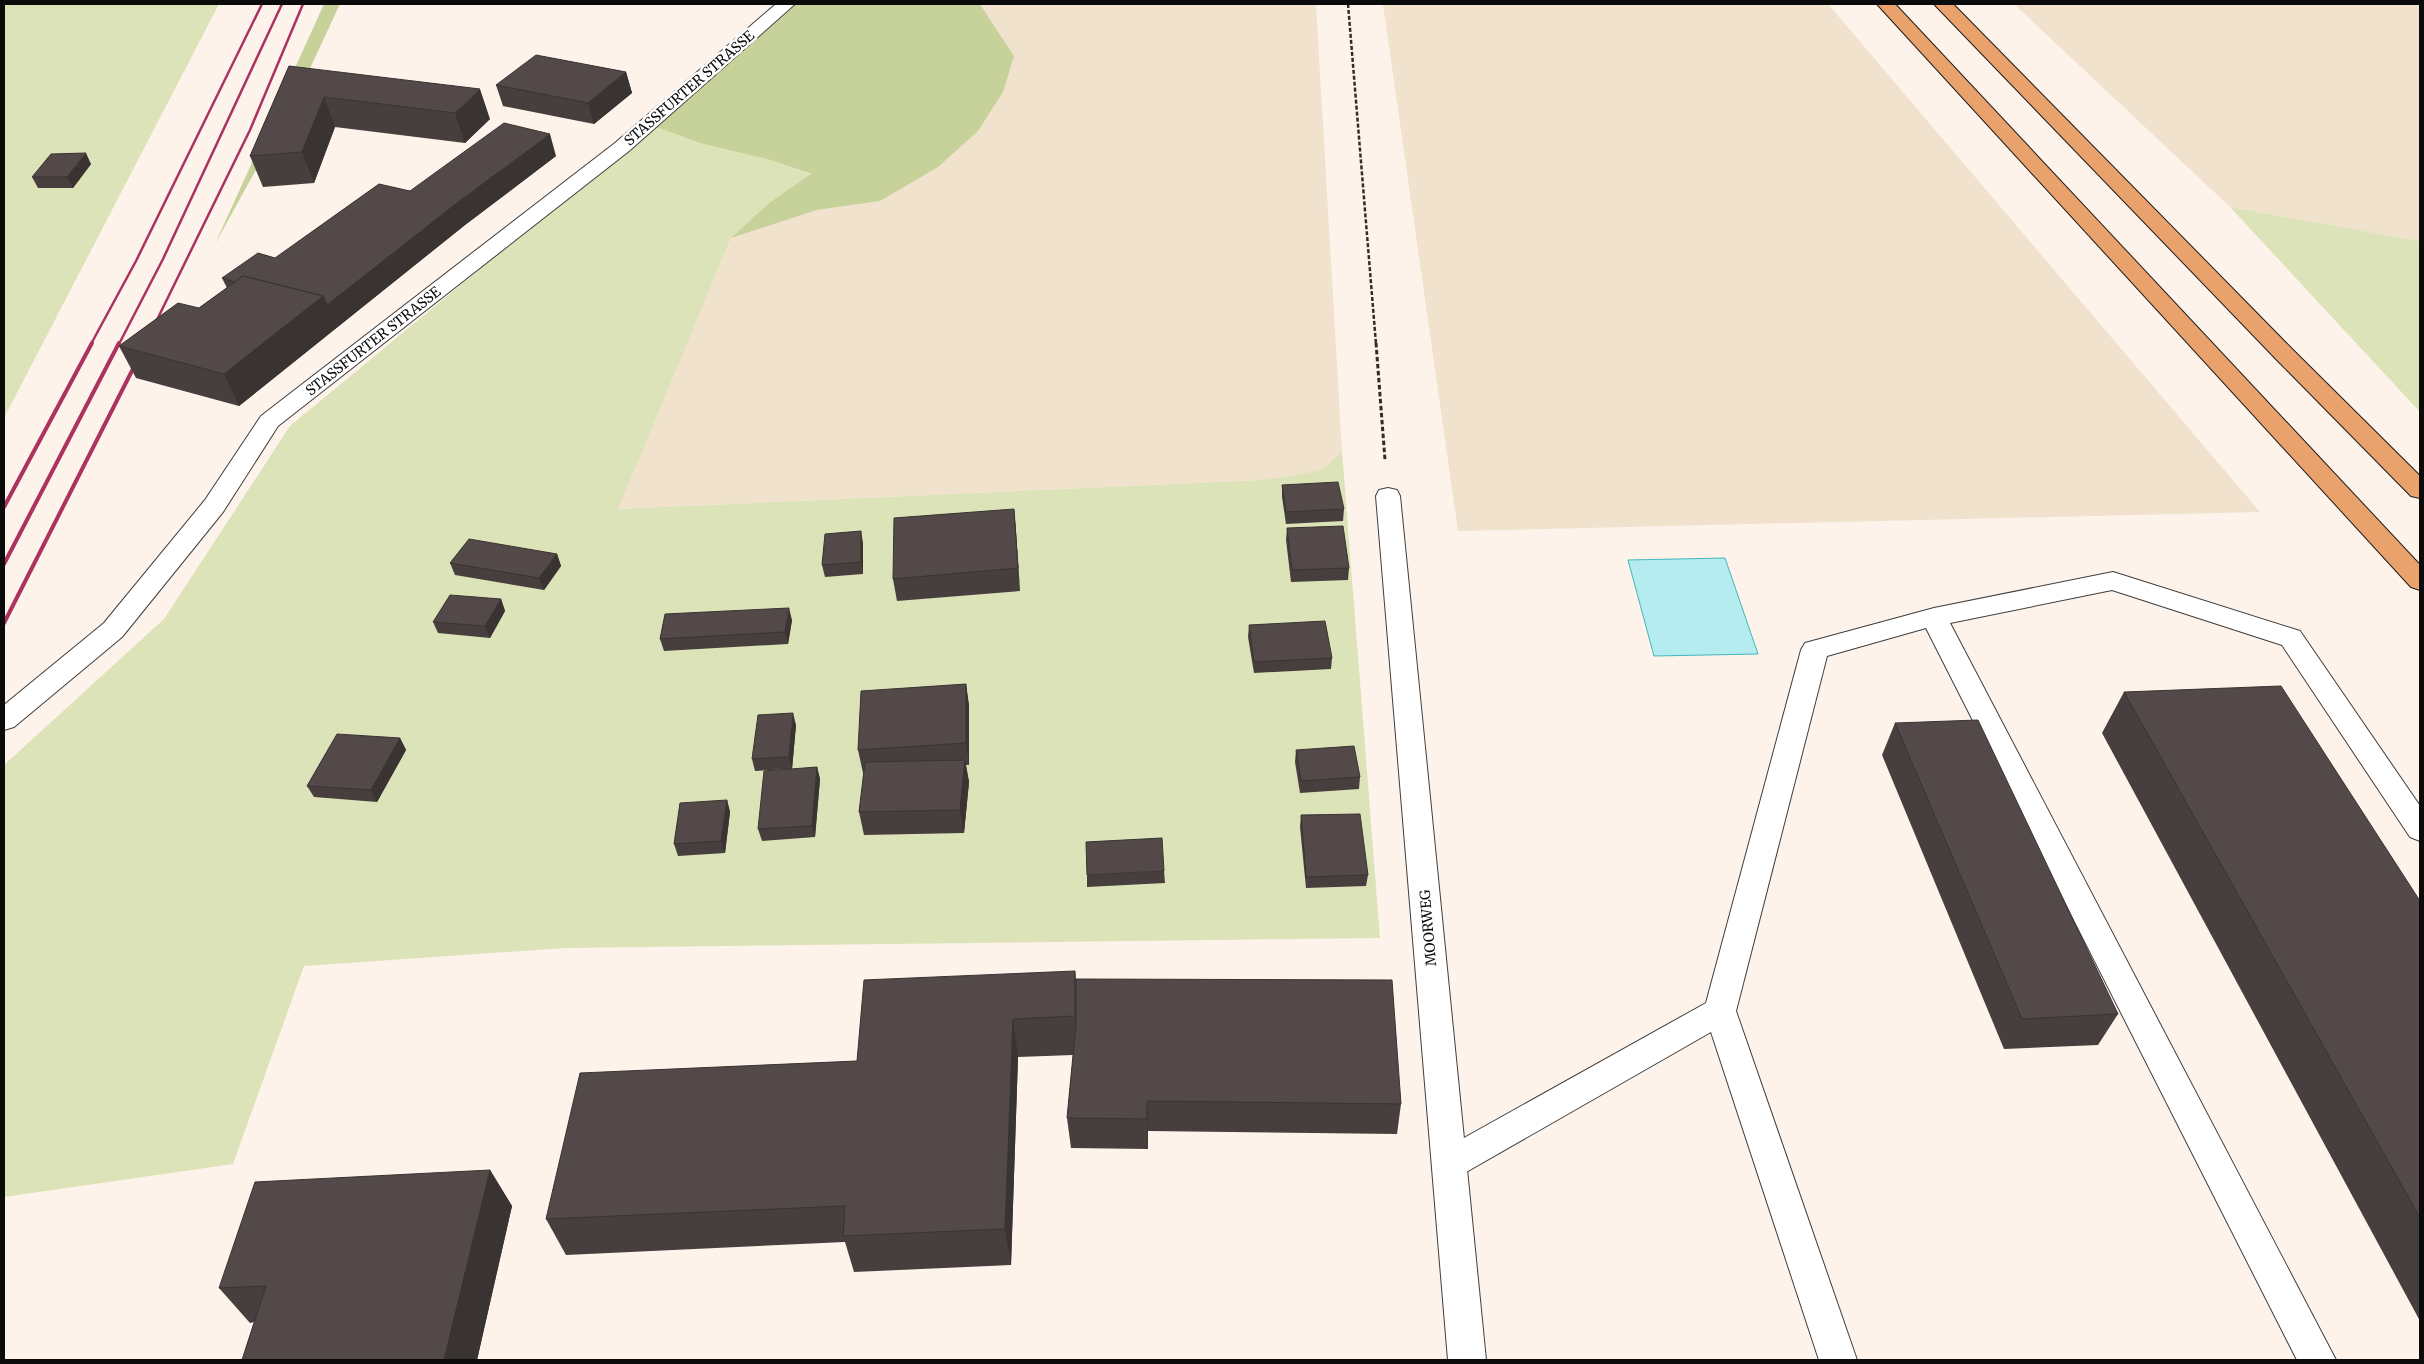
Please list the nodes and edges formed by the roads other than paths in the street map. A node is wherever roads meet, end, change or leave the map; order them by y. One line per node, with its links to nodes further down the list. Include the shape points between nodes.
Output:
1 (786, 4): 8 (street, STASSFURTER STRASSE, via 622,146 269,421 214,506 113,630)
2 (1886, 4): 6 (main road)
3 (1943, 4): 4 (main road)
4 (2420, 490)
5 (1388, 496): 11 (street, MOORWEG)
6 (2420, 581)
7 (1934, 617): 9 (street, via 2113,580 2291,638); 10 (street, via 1815,650); 14 (street)
8 (4, 720)
9 (2420, 829)
10 (1720, 1011): 11 (street); 13 (street)
11 (1449, 1164): 12 (street, MOORWEG)
12 (1467, 1360)
13 (1838, 1360)
14 (2318, 1360)

